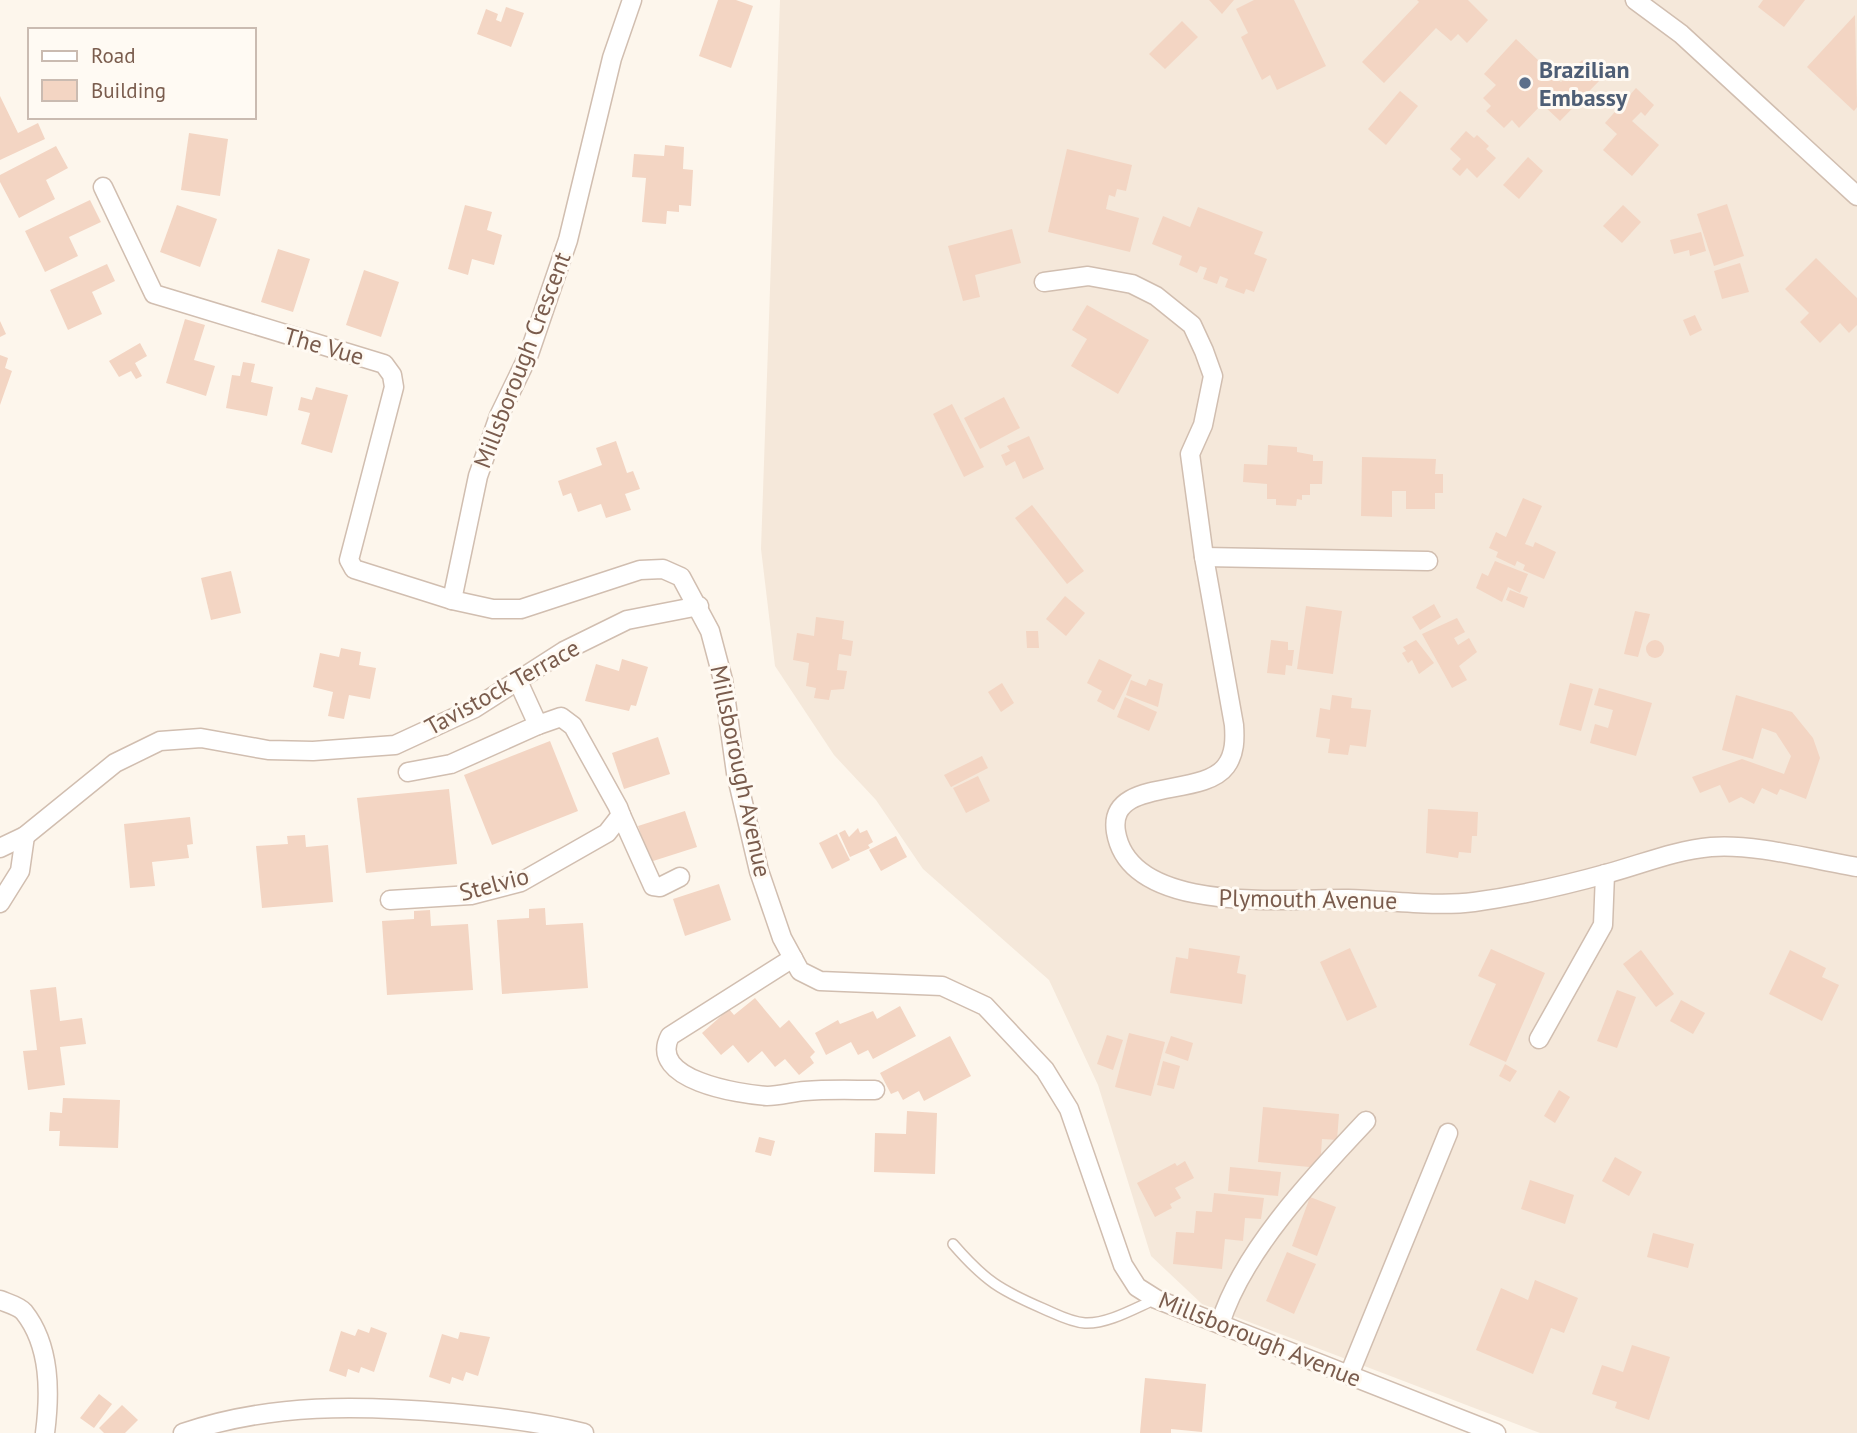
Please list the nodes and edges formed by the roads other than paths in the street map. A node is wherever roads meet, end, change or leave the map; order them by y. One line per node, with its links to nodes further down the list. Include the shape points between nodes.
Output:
1 (632, 0): 8 (street, Millsborough Crescent, via 612,58 568,240 478,476)
2 (1635, 0): 4 (street, via 1681,34)
3 (103, 187): 8 (street, The Vue, via 154,294 384,364 394,387 349,561 360,573)
4 (1857, 196)
5 (1044, 282): 6 (street, Plymouth Avenue, via 1088,276 1132,284 1156,296 1192,326 1213,376 1203,425 1191,454)
6 (1204, 557): 7 (street); 17 (street, Plymouth Avenue, via 1235,747 1227,765 1214,777 1149,792 1122,805 1116,833 1133,863 1150,877 1198,896 1238,900 1472,902)
7 (1428, 561)
8 (452, 600): 9 (street, Millsborough Avenue, via 521,610 630,573 663,569 681,577)
9 (699, 606): 10 (street, Tavistock Terrace, via 627,620); 21 (street, Millsborough Avenue, via 723,680 736,772 759,871)
10 (517, 679): 11 (street); 14 (street, Tavistock Terrace, via 475,708 395,745 302,751 201,738 160,741 115,763)
11 (538, 725): 12 (street, via 451,764); 13 (street, via 567,719)
12 (408, 772)
13 (621, 815): 18 (street, via 653,886); 19 (street, Stelvio, via 607,832 521,882 471,895)
14 (25, 836): 15 (street, Tavistock Terrace); 20 (street, via 20,871)
15 (0, 848)
16 (1857, 867): 17 (street, Plymouth Avenue, via 1715,846 1689,849)
17 (1605, 874): 22 (street, via 1603,925)
18 (680, 877)
19 (390, 900)
20 (0, 903)
21 (793, 958): 23 (street, via 670,1036 665,1046 672,1067 734,1093 771,1096); 27 (street, Millsborough Avenue, via 800,971 820,981 942,986 985,1006 1045,1070 1069,1109 1123,1265 1137,1287)
22 (1539, 1039)
23 (875, 1090)
24 (1366, 1122): 29 (street, via 1303,1188 1246,1270)
25 (1448, 1133): 30 (street)
26 (953, 1244): 27 (lane, via 1000,1290 1065,1318 1085,1323 1104,1320)
27 (1156, 1299): 29 (street, Millsborough Avenue)
28 (0, 1300): 32 (street, via 23,1311 42,1350 50,1396)
29 (1220, 1324): 30 (street, Millsborough Avenue)
30 (1349, 1375): 31 (street, Millsborough Avenue)
31 (1470, 1428): 35 (street, Millsborough Avenue)
32 (45, 1433)
33 (183, 1433): 34 (street, via 258,1413 334,1407 525,1420)
34 (584, 1433)
35 (1496, 1433)

